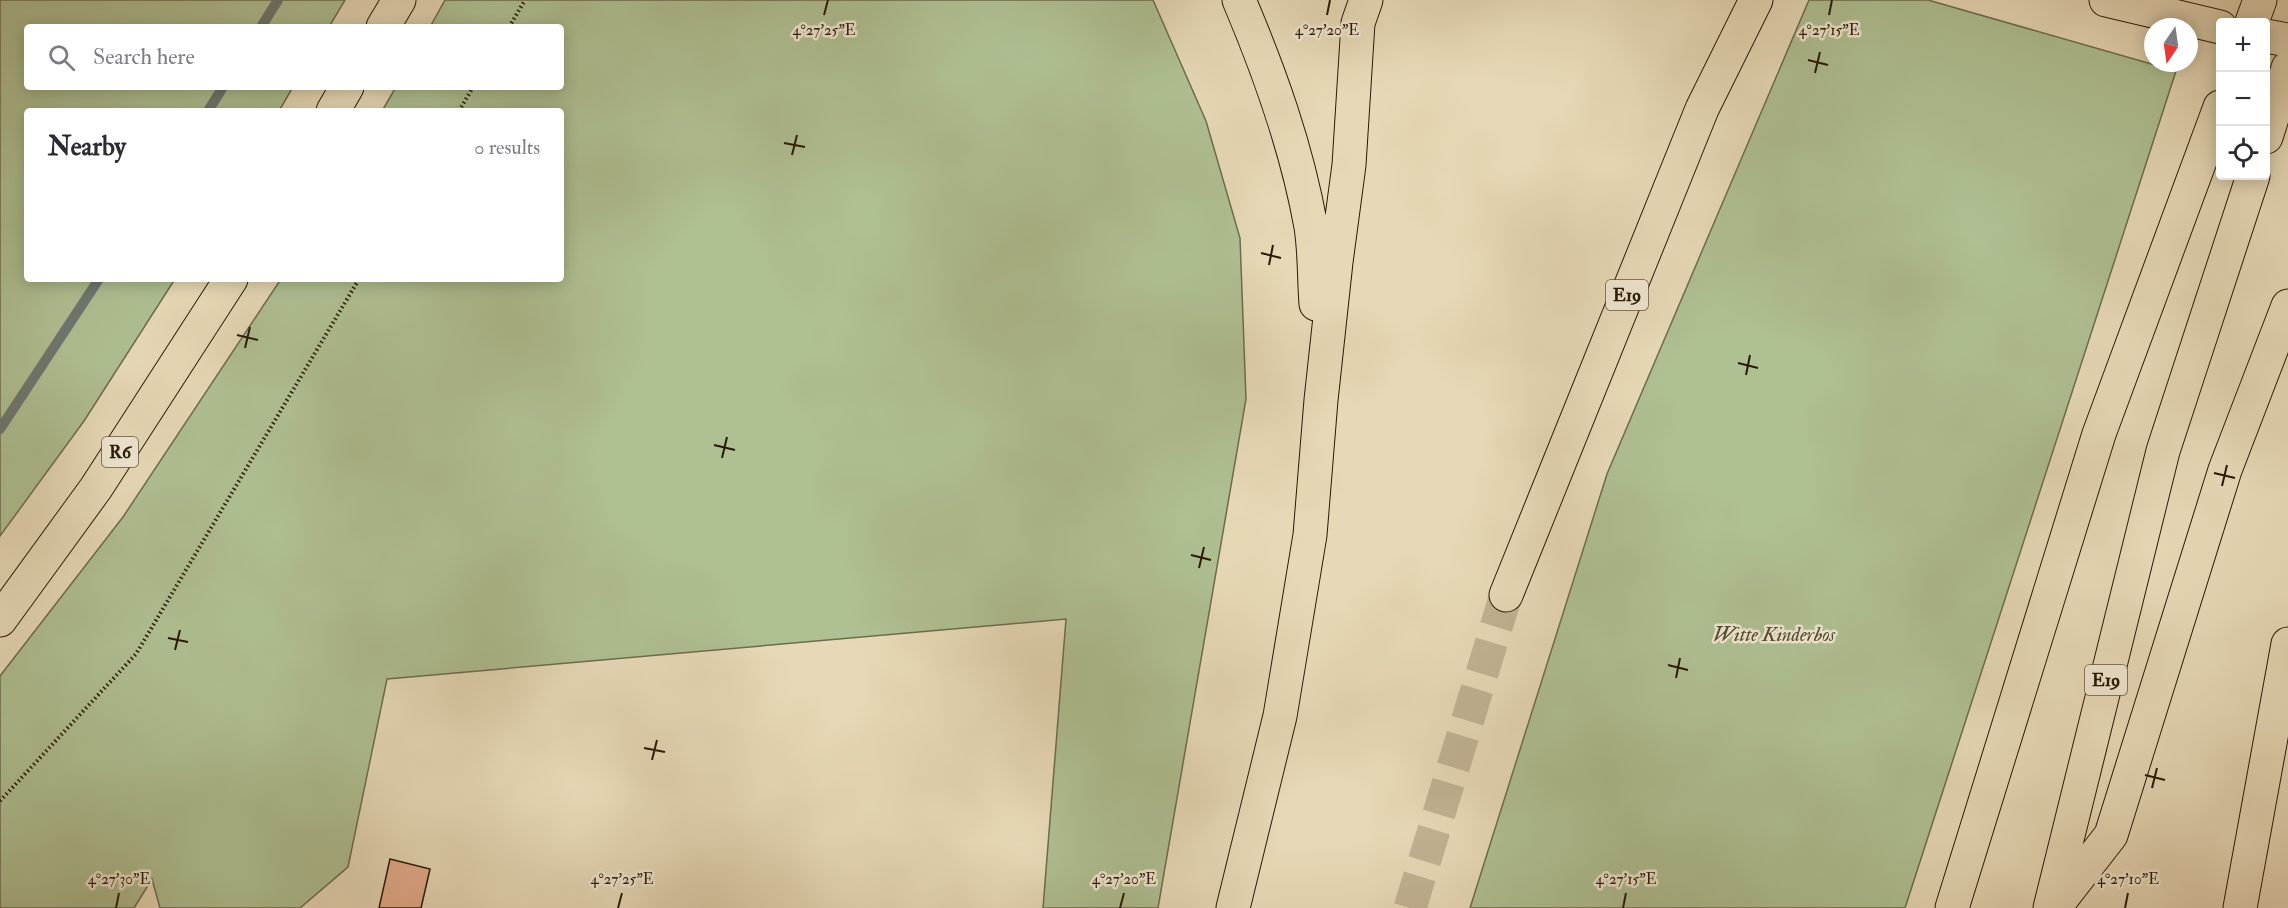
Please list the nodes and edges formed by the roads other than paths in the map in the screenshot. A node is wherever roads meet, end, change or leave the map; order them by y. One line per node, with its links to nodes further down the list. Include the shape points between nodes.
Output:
1 (399, 0): 8 (main road)
2 (1239, 0): 20 (main road, via 1291,142 1311,228)
3 (1366, 0): 20 (main road, via 1358,23 1349,165)
4 (1756, 0): 21 (main road, E19, via 1702,109)
5 (2106, 0): 9 (main road)
6 (2260, 0): 7 (main road)
7 (2253, 18)
8 (385, 24)
9 (2216, 26)
10 (2270, 37): 11 (main road)
11 (2288, 40)
12 (2288, 68): 16 (main road)
13 (345, 90): 14 (main road)
14 (335, 108)
15 (2216, 118): 25 (main road, via 2099,434)
16 (2269, 126)
17 (2252, 180): 26 (main road, E19, via 2163,451)
18 (229, 282): 22 (main road, R6, via 96,488)
19 (2288, 306): 27 (main road, via 2225,470 2111,835)
20 (1321, 400): 24 (main road, via 1310,535 1280,716)
21 (1506, 595)
22 (0, 620)
23 (2288, 644): 28 (main road)
24 (1233, 908)
25 (1952, 908)
26 (2050, 908)
27 (2054, 908)
28 (2241, 908)

